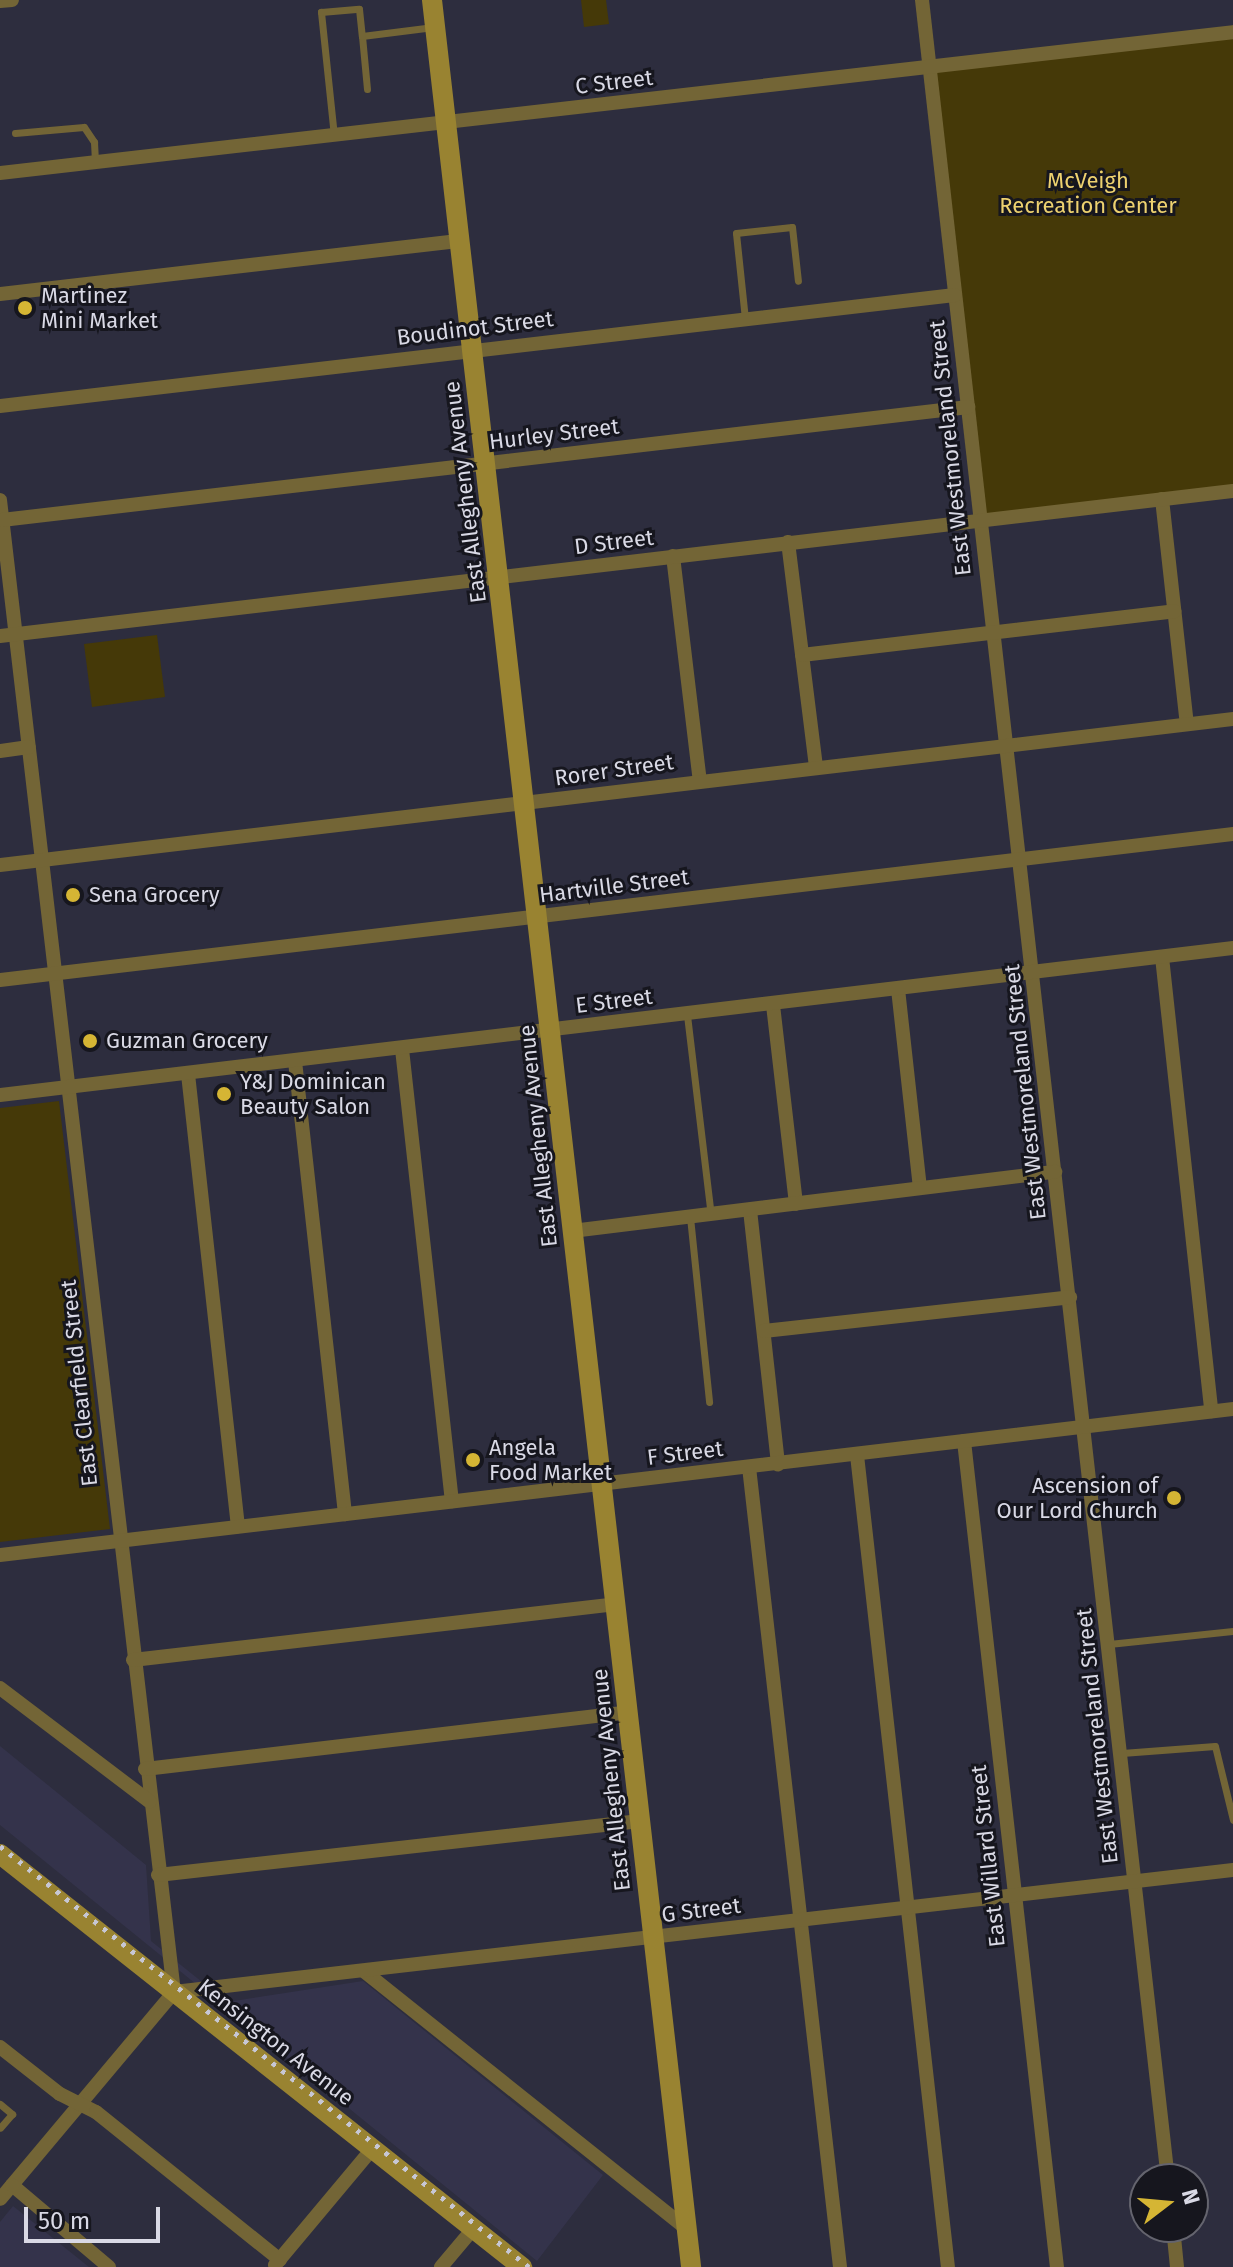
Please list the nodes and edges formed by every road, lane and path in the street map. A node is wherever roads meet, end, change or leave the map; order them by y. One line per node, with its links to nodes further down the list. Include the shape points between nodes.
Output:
1 (12, 0): 4 (street)
2 (432, 0): 5 (main road, East Allegheny Avenue)
3 (922, 0): 8 (street, East Westmoreland Street)
4 (0, 1)
5 (435, 27): 7 (lane); 10 (main road, East Allegheny Avenue)
6 (1233, 32): 8 (street, C Street)
7 (362, 36): 9 (lane); 12 (lane, via 359,9 321,12)
8 (929, 67): 10 (street, C Street); 18 (street, East Westmoreland Street)
9 (367, 89)
10 (445, 124): 12 (street, C Street); 15 (main road, East Allegheny Avenue)
11 (15, 133): 13 (lane, via 84,127 94,142)
12 (334, 136): 13 (street, C Street)
13 (95, 163): 14 (street, C Street)
14 (0, 173)
15 (458, 241): 17 (street); 20 (main road, East Allegheny Avenue)
16 (798, 281): 19 (lane, via 792,227 736,233)
17 (0, 294)
18 (955, 295): 19 (street, Boudinot Street); 22 (street, East Westmoreland Street)
19 (745, 319): 20 (street, Boudinot Street)
20 (473, 350): 21 (street, Boudinot Street); 23 (main road, East Allegheny Avenue)
21 (0, 406)
22 (968, 407): 23 (street, Hurley Street); 28 (street, East Westmoreland Street)
23 (487, 465): 27 (street, Hurley Street); 31 (main road, East Allegheny Avenue)
24 (1233, 491): 25 (street, D Street)
25 (1162, 499): 28 (street, D Street); 32 (street)
26 (0, 500): 27 (street, East Clearfield Street)
27 (2, 520): 33 (street, East Clearfield Street)
28 (981, 520): 29 (street, D Street); 35 (street, East Westmoreland Street)
29 (788, 542): 30 (street, D Street); 36 (street)
30 (673, 556): 31 (street, D Street); 43 (street)
31 (499, 579): 33 (street, D Street); 44 (main road, East Allegheny Avenue)
32 (1174, 611): 35 (street); 38 (street)
33 (16, 634): 34 (street, D Street); 39 (street, East Clearfield Street)
34 (0, 636)
35 (993, 636): 36 (street); 40 (street, East Westmoreland Street)
36 (802, 655): 42 (street)
37 (1233, 719): 38 (street, Rorer Street)
38 (1187, 724): 40 (street, Rorer Street)
39 (29, 747): 41 (street); 47 (street, East Clearfield Street)
40 (1008, 747): 42 (street, Rorer Street); 46 (street, East Westmoreland Street)
41 (0, 751)
42 (816, 767): 43 (street, Rorer Street)
43 (700, 781): 44 (street, Rorer Street)
44 (526, 804): 47 (street, Rorer Street); 49 (main road, East Allegheny Avenue)
45 (1233, 834): 46 (street, Hartville Street)
46 (1022, 859): 49 (street, Hartville Street); 52 (street, East Westmoreland Street)
47 (42, 860): 48 (street, Rorer Street); 53 (street, East Clearfield Street)
48 (0, 865)
49 (540, 917): 53 (street, Hartville Street); 58 (main road, East Allegheny Avenue)
50 (1233, 948): 51 (street, E Street)
51 (1162, 957): 52 (street, E Street); 75 (street)
52 (1034, 972): 55 (street, E Street); 64 (street, East Westmoreland Street)
53 (56, 974): 54 (street, Hartville Street); 62 (street, East Clearfield Street)
54 (0, 980)
55 (898, 989): 56 (street, E Street); 65 (street)
56 (773, 1005): 57 (street, E Street); 66 (street)
57 (687, 1015): 58 (street, E Street); 68 (lane)
58 (549, 1031): 59 (street, E Street); 70 (main road, East Allegheny Avenue)
59 (402, 1049): 60 (street, E Street); 82 (street)
60 (295, 1061): 61 (street, E Street); 83 (street)
61 (188, 1074): 62 (street, E Street); 84 (street)
62 (68, 1087): 63 (street, E Street); 85 (street, East Clearfield Street)
63 (0, 1095)
64 (1055, 1172): 65 (street); 71 (street, East Westmoreland Street)
65 (920, 1188): 66 (street)
66 (796, 1204): 67 (street)
67 (750, 1210): 68 (street); 72 (street)
68 (711, 1215): 69 (street)
69 (690, 1217): 70 (street); 73 (lane)
70 (572, 1231): 81 (main road, East Allegheny Avenue)
71 (1070, 1297): 72 (street); 76 (street, East Westmoreland Street)
72 (764, 1331): 79 (street)
73 (709, 1402)
74 (1233, 1409): 75 (street, F Street)
75 (1211, 1411): 76 (street, F Street)
76 (1085, 1426): 77 (street, F Street); 89 (street, East Westmoreland Street)
77 (964, 1441): 78 (street, F Street); 102 (street, East Willard Street)
78 (857, 1455): 79 (street, F Street); 103 (street)
79 (778, 1464): 80 (street, F Street)
80 (749, 1467): 81 (street, F Street); 104 (street)
81 (601, 1485): 82 (street, F Street); 87 (main road, East Allegheny Avenue)
82 (452, 1501): 83 (street, F Street)
83 (345, 1514): 84 (street, F Street)
84 (238, 1526): 85 (street, F Street)
85 (118, 1540): 86 (street, F Street); 90 (street, East Clearfield Street)
86 (0, 1555)
87 (616, 1604): 90 (street); 92 (main road, East Allegheny Avenue)
88 (1233, 1631): 89 (lane)
89 (1109, 1644): 93 (street, East Westmoreland Street)
90 (133, 1660): 94 (street, East Clearfield Street)
91 (0, 1688): 95 (street)
92 (627, 1712): 94 (street); 97 (main road, East Allegheny Avenue)
93 (1122, 1753): 96 (lane, via 1215,1746); 101 (street, East Westmoreland Street)
94 (145, 1769): 95 (street, East Clearfield Street)
95 (150, 1802): 100 (street, East Clearfield Street)
96 (1233, 1820)
97 (640, 1821): 100 (street); 105 (main road, East Allegheny Avenue)
98 (0, 1854): 107 (main road, Kensington Avenue)
99 (1233, 1870): 101 (street, G Street)
100 (158, 1875): 107 (street, East Clearfield Street)
101 (1136, 1881): 102 (street, G Street); 113 (street, East Westmoreland Street)
102 (1014, 1895): 103 (street, G Street); 125 (street, East Willard Street)
103 (908, 1907): 104 (street, G Street); 124 (street)
104 (800, 1921): 105 (street, G Street); 123 (street)
105 (652, 1938): 106 (street, G Street); 116 (main road, East Allegheny Avenue)
106 (365, 1972): 107 (street, G Street); 116 (street)
107 (174, 1992): 110 (street); 112 (main road, Kensington Avenue)
108 (0, 2047): 110 (street)
109 (0, 2104): 111 (lane, via 12,2114)
110 (79, 2104): 114 (street); 118 (street, via 96,2112)
111 (0, 2128)
112 (372, 2149): 115 (main road, Kensington Avenue); 118 (street)
113 (1166, 2163)
114 (5, 2190): 120 (street)
115 (473, 2229): 121 (street); 122 (main road, Kensington Avenue)
116 (687, 2229): 119 (main road, East Allegheny Avenue)
117 (1175, 2243): 126 (street)
118 (277, 2263)
119 (691, 2266)
120 (109, 2267)
121 (441, 2267)
122 (522, 2267)
123 (840, 2267)
124 (948, 2267)
125 (1057, 2267)
126 (1177, 2267)

